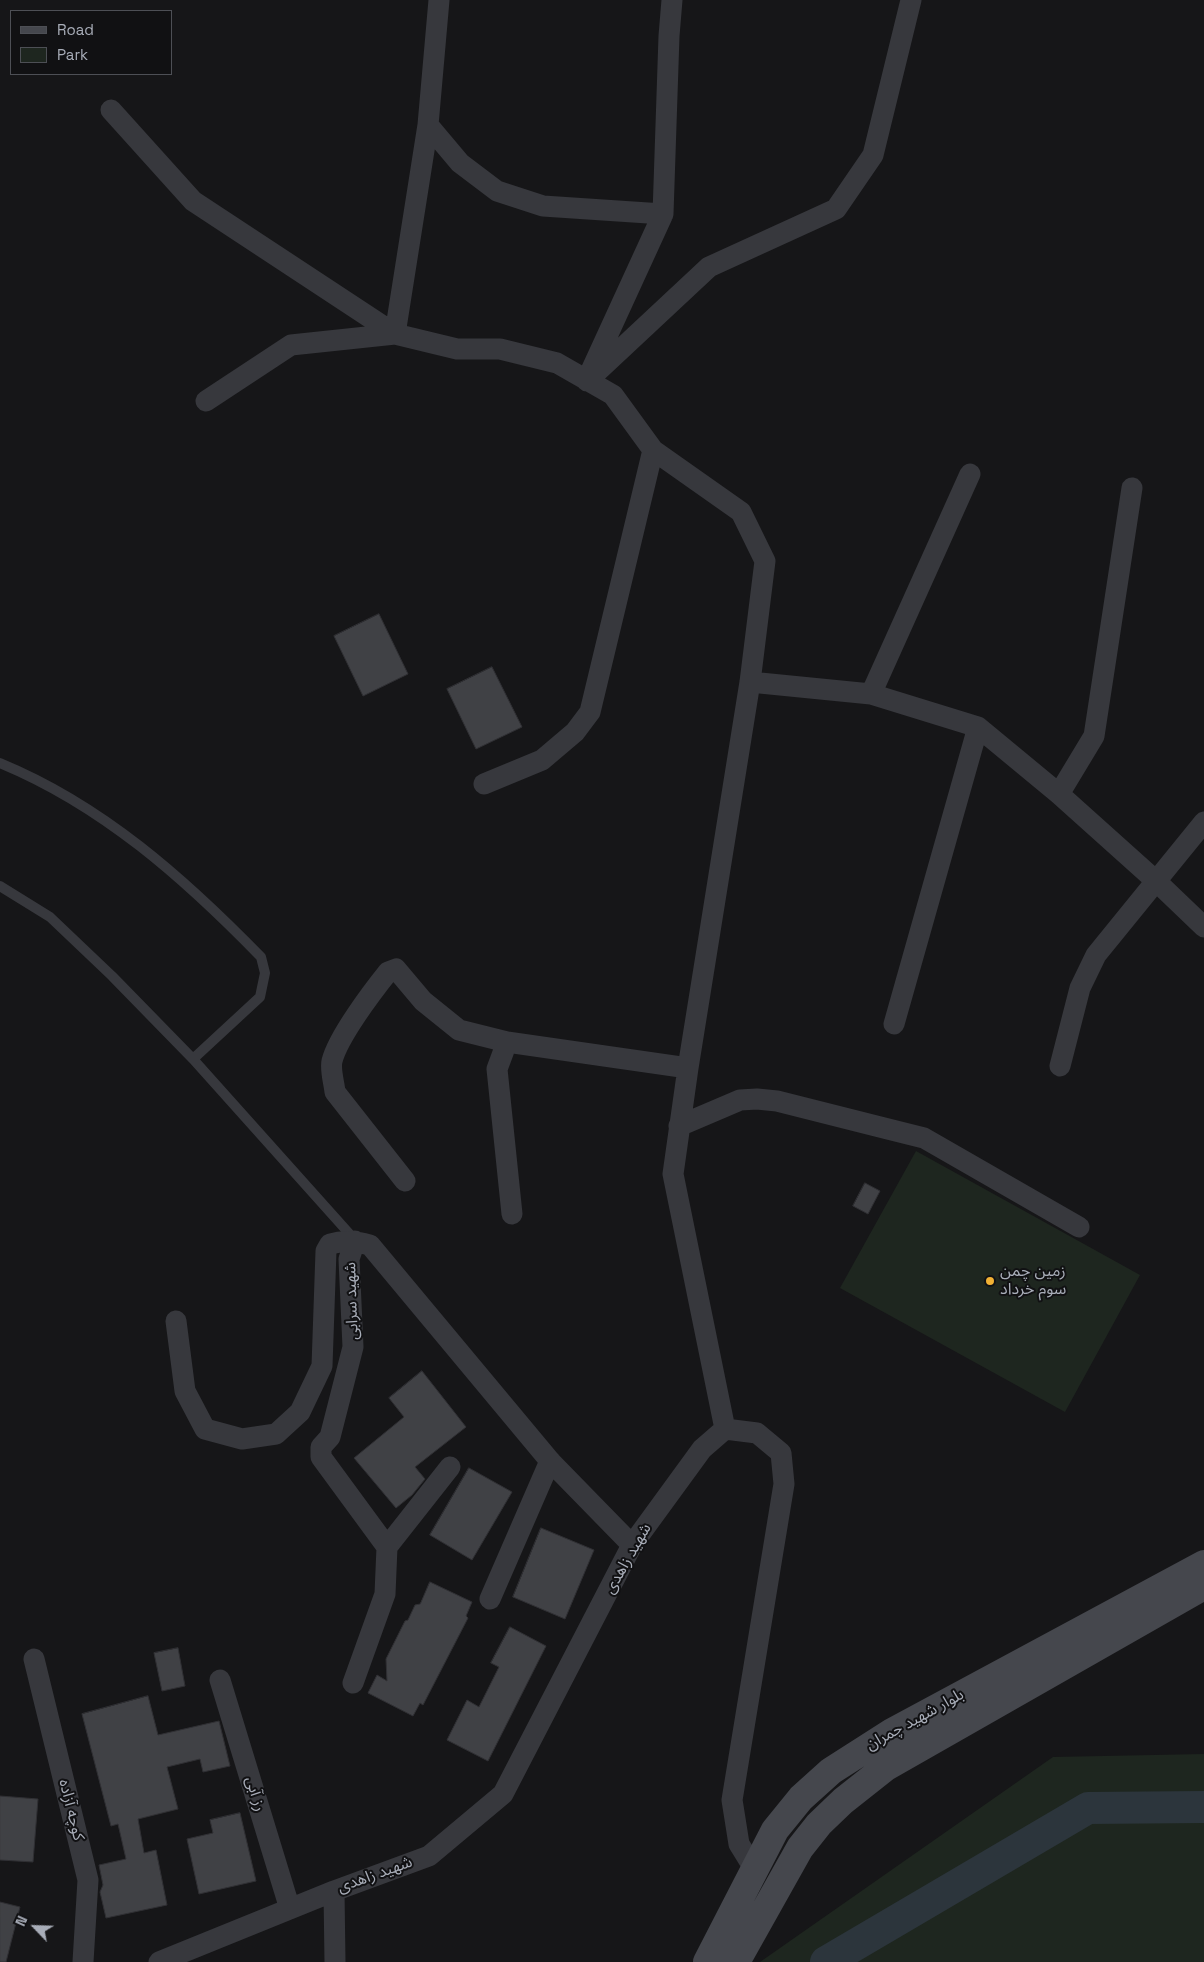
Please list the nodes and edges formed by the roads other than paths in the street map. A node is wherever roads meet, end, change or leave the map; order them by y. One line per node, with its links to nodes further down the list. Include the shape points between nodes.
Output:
1 (439, 0): 5 (street)
2 (672, 0): 6 (street)
3 (911, 0): 8 (street, via 873,155 836,209 709,267)
4 (111, 110): 7 (street, via 193,201)
5 (428, 125): 6 (street, via 460,163 497,191 543,206); 7 (street)
6 (663, 214): 8 (street)
7 (395, 334): 8 (street, via 457,349 500,349 557,363); 9 (street, via 291,346)
8 (587, 381): 10 (street, via 614,395)
9 (206, 401)
10 (653, 450): 13 (street, via 741,512 765,561); 17 (street, via 590,712 575,732 542,760)
11 (970, 474): 14 (street)
12 (1132, 488): 18 (street, via 1094,736)
13 (750, 682): 14 (street); 27 (street)
14 (871, 694): 15 (street)
15 (978, 727): 18 (street); 23 (street)
16 (0, 762): 25 (lane, via 35,777 129,836 178,875 261,957 265,973 260,997)
17 (484, 784)
18 (1059, 794): 20 (street)
19 (1204, 822): 20 (street)
20 (1156, 881): 22 (street); 26 (street, via 1096,955 1080,988)
21 (0, 886): 25 (lane, via 50,917)
22 (1204, 927)
23 (894, 1024)
24 (507, 1042): 27 (street); 29 (street, via 459,1030 423,1001 396,969 382,979 344,1035 332,1061 332,1074 335,1092); 30 (street, via 497,1069)
25 (193, 1059): 32 (lane)
26 (1060, 1066)
27 (688, 1068): 28 (street)
28 (679, 1126): 31 (street, via 740,1100 757,1099 876,1125 924,1138); 34 (street, via 673,1174)
29 (405, 1181)
30 (512, 1214)
31 (1080, 1227)
32 (355, 1241): 33 (street, via 330,1244 326,1252 322,1366 300,1412 276,1434 242,1439 205,1429 185,1391); 35 (street, شهید سرابی, via 370,1245); 38 (street, شهید سرابی, via 349,1259 353,1347 330,1437 321,1447 321,1457)
33 (176, 1321)
34 (725, 1429): 37 (street, شهید زاهدی, via 702,1449); 45 (street, via 758,1434 781,1453 784,1484 732,1800 739,1844)
35 (550, 1460): 37 (street, شهید سرابی); 41 (street)
36 (450, 1467): 38 (street)
37 (632, 1544): 47 (street, شهید زاهدی, via 503,1794 429,1856)
38 (387, 1548): 44 (street, via 385,1594)
39 (1204, 1564): 45 (main road, بلوار شهید چمران, via 859,1751 801,1798 775,1830)
40 (1204, 1586): 46 (main road, بلوار شهید چمران, via 886,1766 819,1824)
41 (490, 1599)
42 (34, 1659): 49 (street, کوچه آزاده, via 88,1880)
43 (220, 1680): 48 (street, رز آبی)
44 (353, 1683)
45 (755, 1870): 46 (main road); 52 (main road, بلوار شهید چمران)
46 (780, 1882): 53 (main road, بلوار شهید چمران)
47 (334, 1891): 48 (street, شهید زاهدی); 51 (street)
48 (290, 1909): 50 (street, شهید زاهدی)
49 (83, 1962)
50 (159, 1962)
51 (335, 1962)
52 (707, 1962)
53 (736, 1962)

